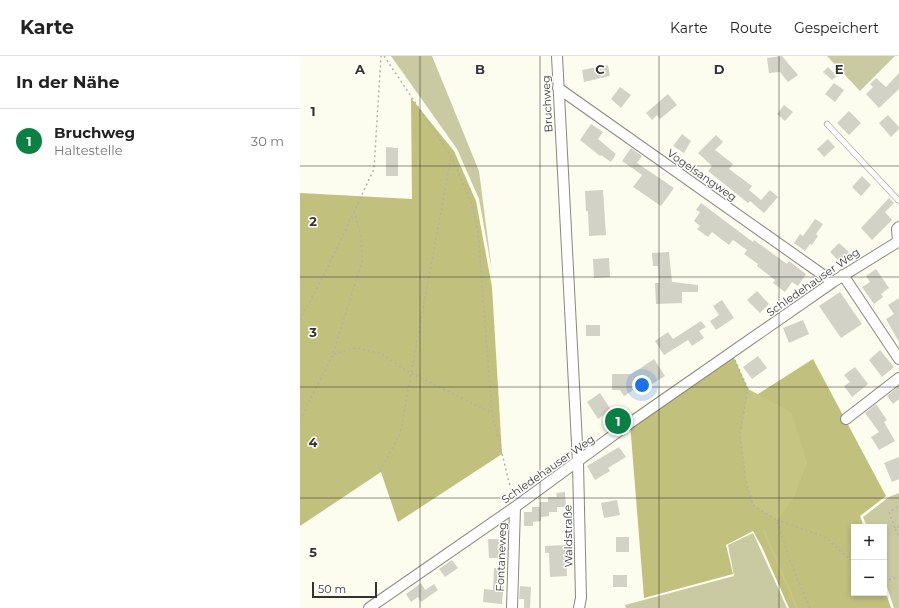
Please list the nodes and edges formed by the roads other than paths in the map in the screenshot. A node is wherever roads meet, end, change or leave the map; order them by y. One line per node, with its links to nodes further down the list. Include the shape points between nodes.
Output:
1 (557, 56): 2 (street, Bruchweg)
2 (558, 88): 8 (street, Vogelsangweg); 12 (street, Bruchweg)
3 (827, 124): 4 (lane)
4 (899, 201)
5 (899, 227): 6 (street)
6 (899, 241): 7 (street, Schledehauser Weg)
7 (843, 275): 8 (street, Schledehauser Weg); 9 (street)
8 (833, 282): 12 (street, Schledehauser Weg, via 630,423)
9 (899, 359)
10 (899, 378): 11 (street)
11 (846, 419)
12 (578, 463): 13 (street, Schledehauser Weg); 16 (street, Waldstraße, via 581,598)
13 (515, 507): 14 (street, Schledehauser Weg); 15 (street, Fontaneweg)
14 (369, 608)
15 (512, 608)
16 (579, 608)

